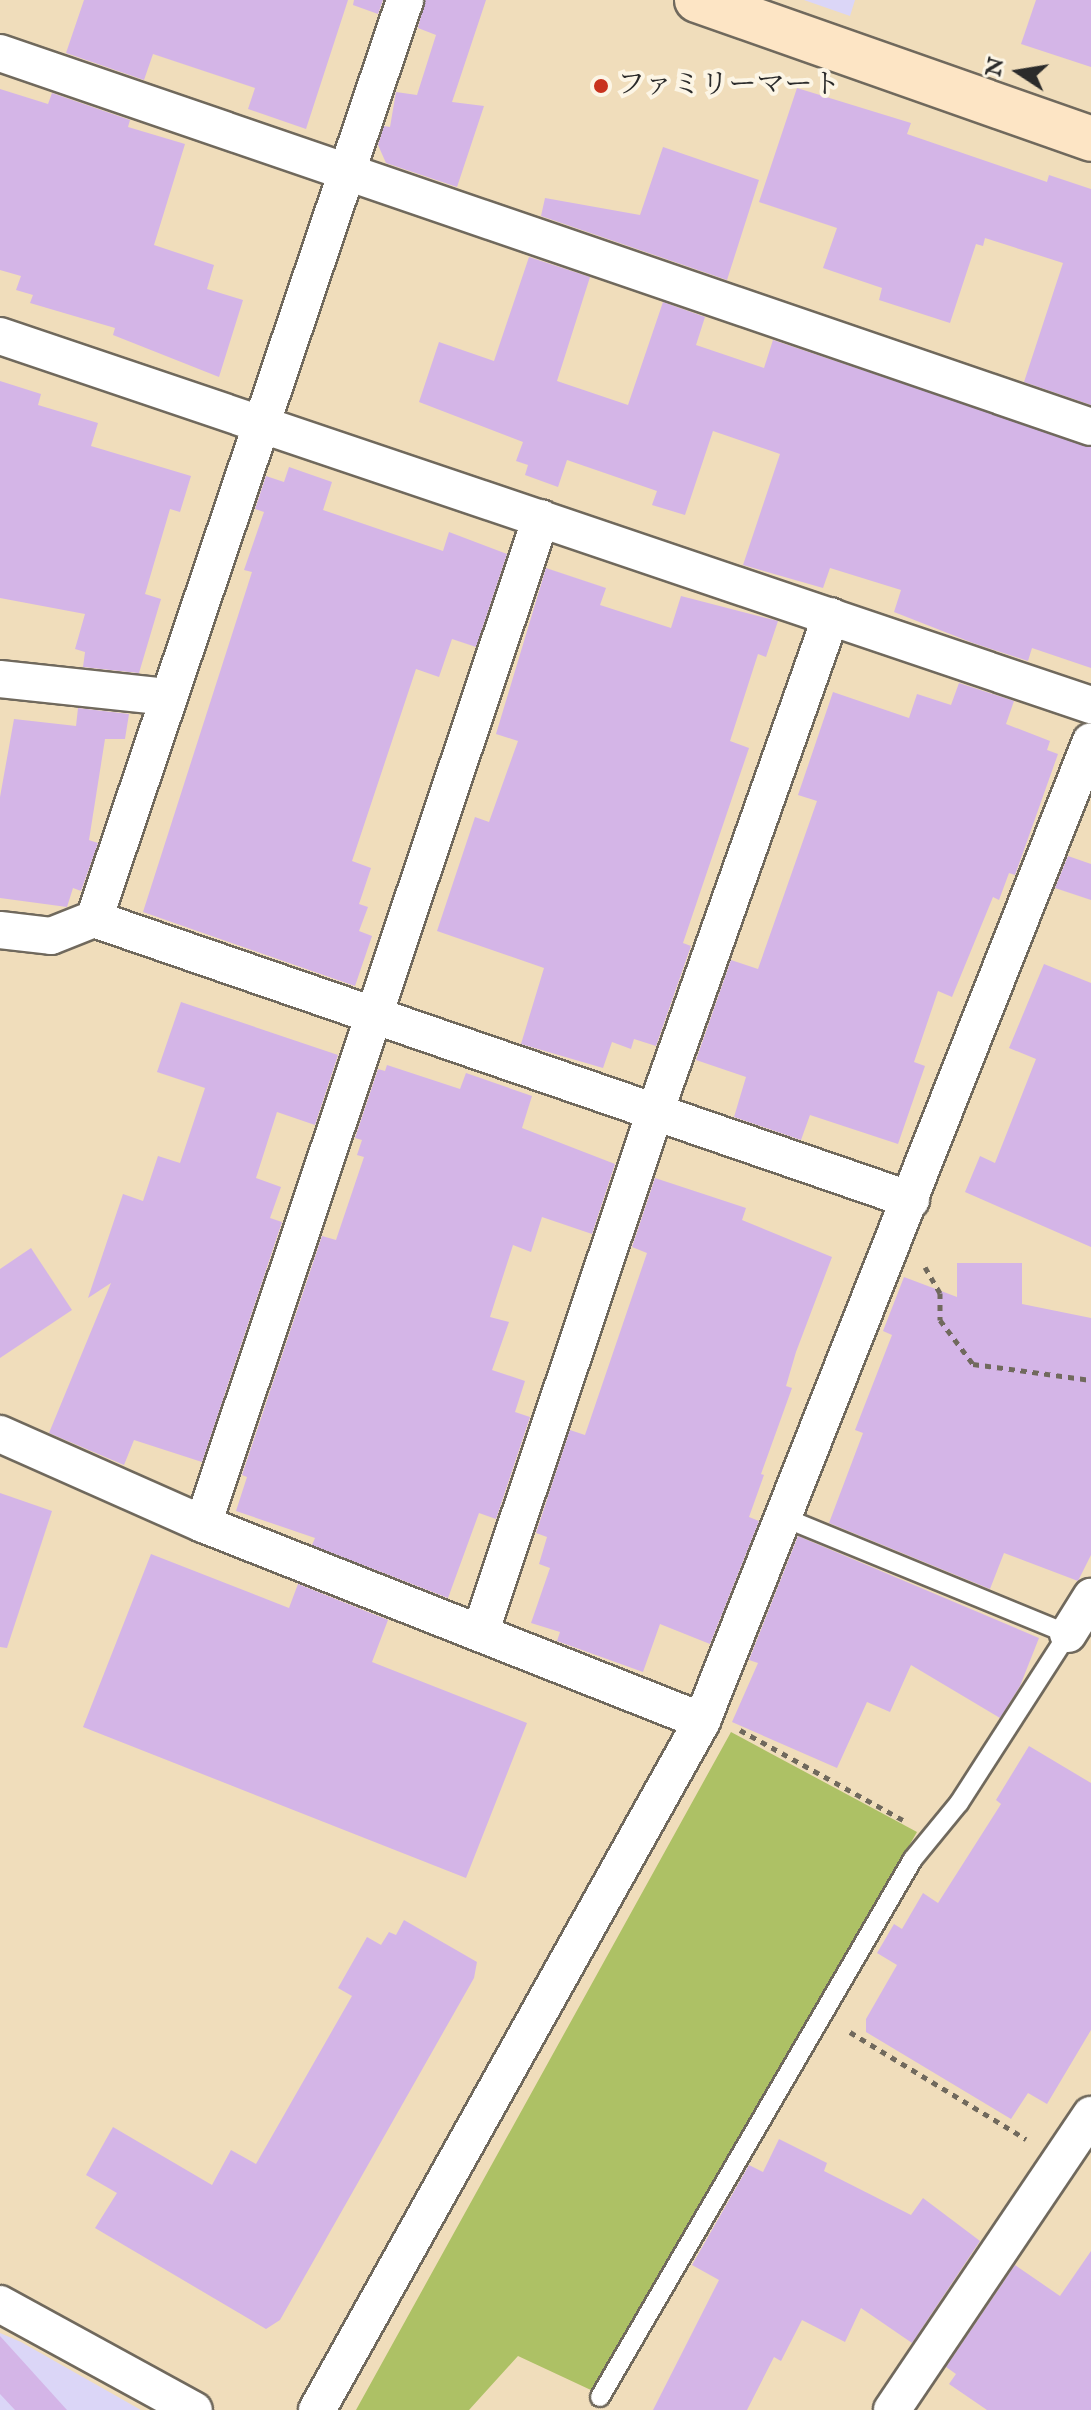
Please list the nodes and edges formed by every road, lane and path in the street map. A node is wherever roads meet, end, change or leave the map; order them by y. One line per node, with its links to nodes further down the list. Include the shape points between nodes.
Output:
1 (405, 0): 5 (street)
2 (697, 0): 4 (street)
3 (0, 53): 5 (street)
4 (1091, 139)
5 (345, 168): 7 (street); 8 (street)
6 (0, 336): 7 (street)
7 (260, 423): 9 (street); 12 (street)
8 (1091, 427)
9 (541, 518): 10 (street); 17 (street)
10 (831, 616): 13 (street); 18 (street)
11 (0, 679): 12 (street)
12 (169, 697): 15 (street)
13 (1091, 705)
14 (1091, 741): 19 (street)
15 (94, 919): 16 (street, via 51,936); 17 (street)
16 (0, 930)
17 (374, 1015): 18 (street); 24 (street)
18 (655, 1112): 19 (street); 26 (street)
19 (911, 1200): 20 (street)
20 (896, 1236): 21 (path, via 930,1273 940,1293 940,1320 973,1364); 23 (street)
21 (1091, 1380)
22 (0, 1434): 24 (street)
23 (783, 1517): 27 (lane); 28 (street)
24 (203, 1524): 26 (street)
25 (1091, 1597): 27 (street)
26 (480, 1633): 28 (street)
27 (1068, 1634): 29 (lane)
28 (704, 1716): 29 (path); 36 (street)
29 (932, 1836): 30 (lane)
30 (820, 2014): 32 (path); 34 (lane)
31 (1091, 2115): 32 (street)
32 (1061, 2160): 37 (street)
33 (0, 2304): 35 (street)
34 (600, 2397)
35 (194, 2410)
36 (317, 2410)
37 (892, 2410)

